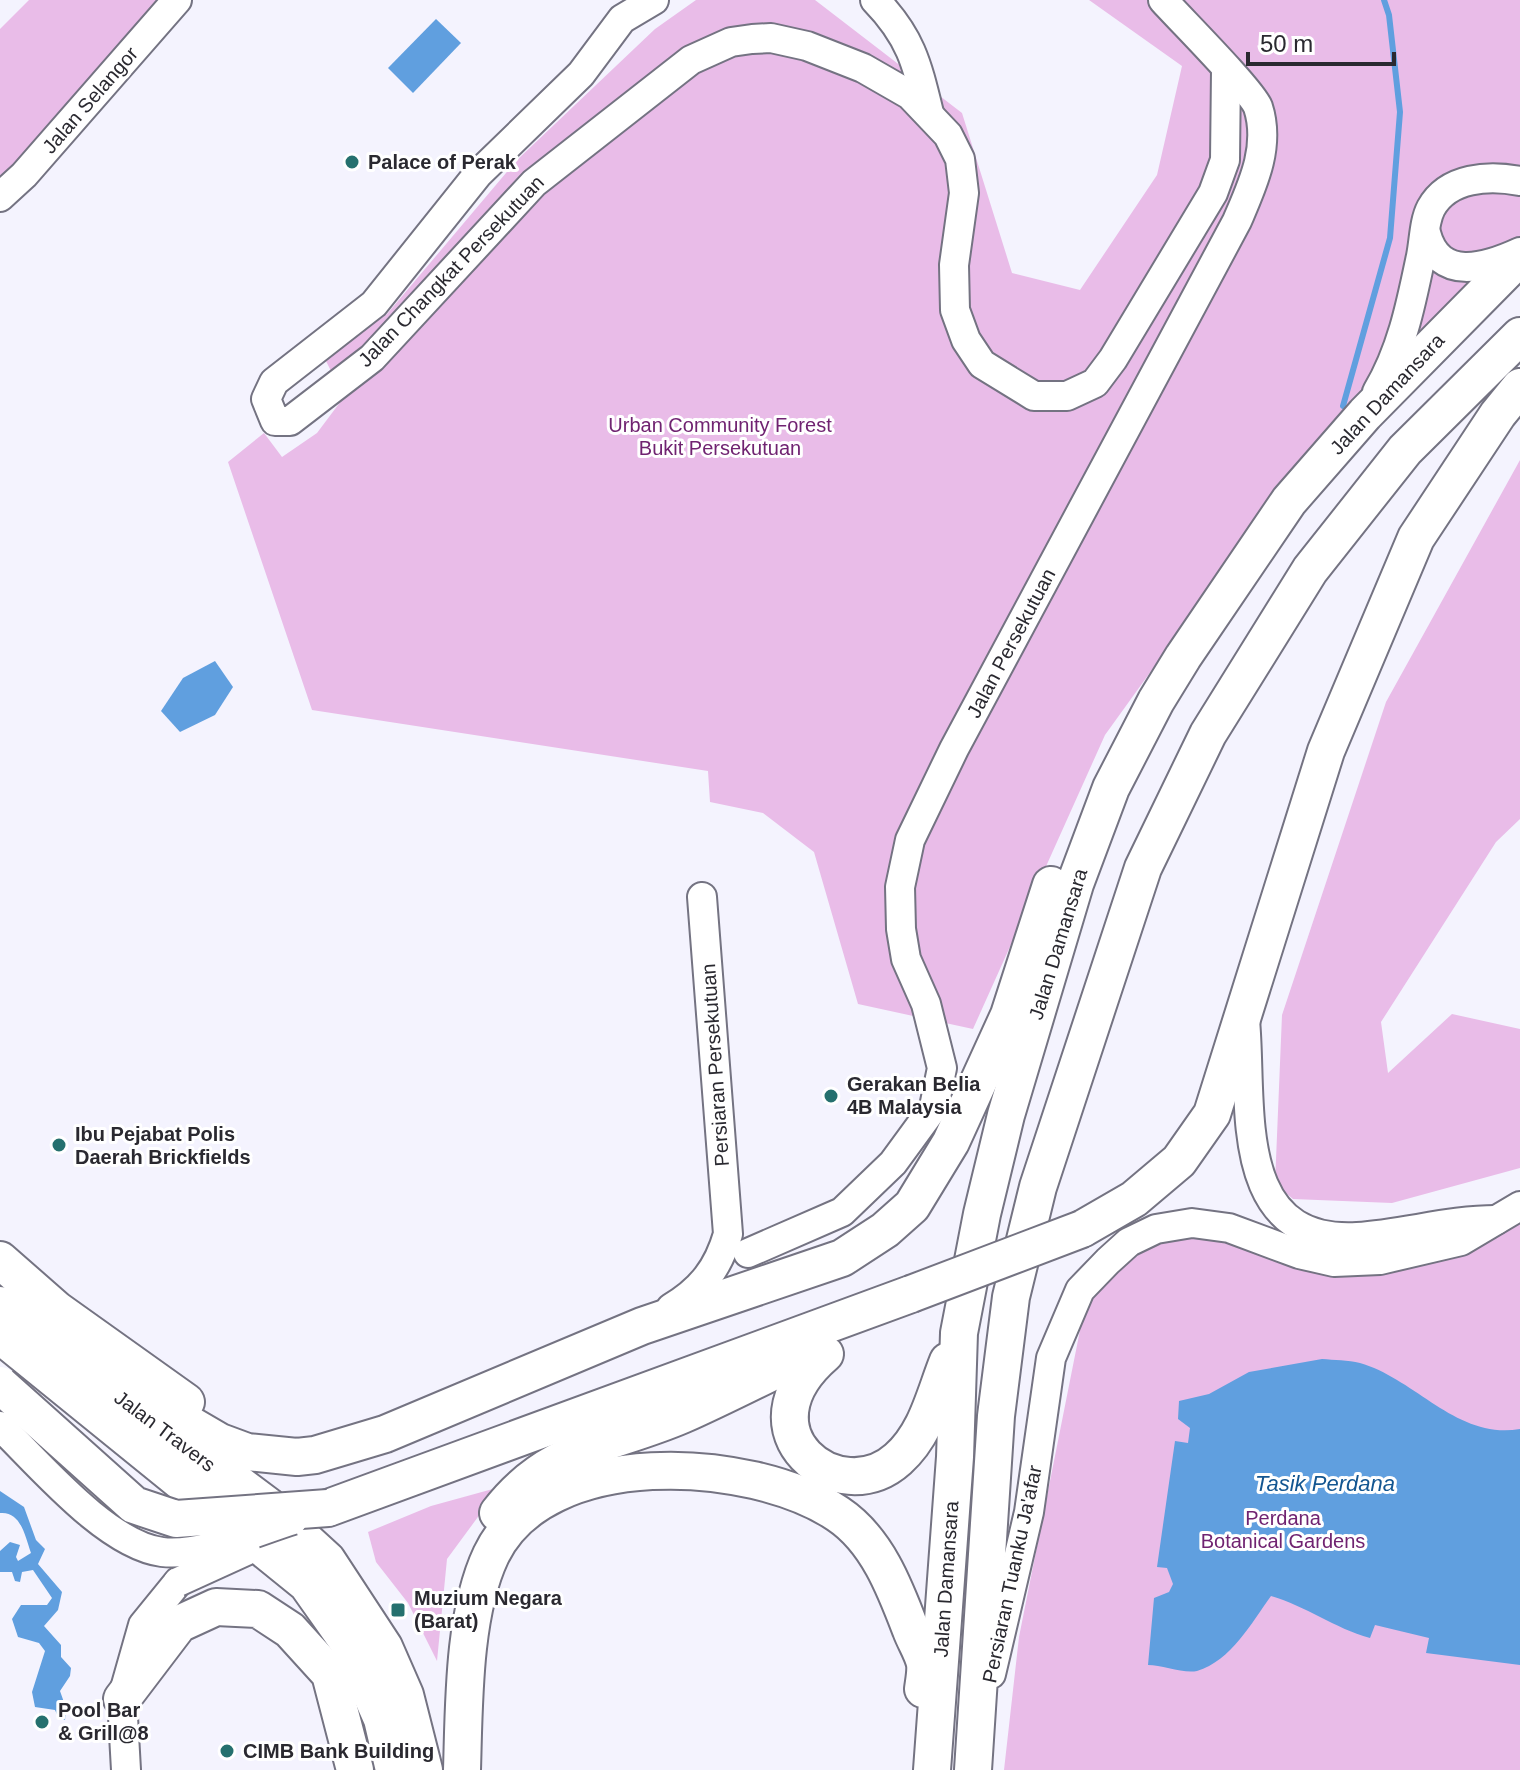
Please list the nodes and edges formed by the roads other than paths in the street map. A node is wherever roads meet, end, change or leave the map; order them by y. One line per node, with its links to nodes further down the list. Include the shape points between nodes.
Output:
1 (177, 0): 8 (street, Jalan Selangor)
2 (654, 0): 6 (street, Jalan Changkat Persekutuan, via 622,19 581,74 478,174 374,304 274,382 266,399 275,421 290,421 372,358 534,183 691,60 752,39 807,46 863,68 910,95)
3 (875, 0): 6 (street, Jalan Changkat Persekutuan, via 910,43)
4 (1163, 0): 5 (street, Jalan Persekutuan)
5 (1226, 70): 6 (street, Jalan Changkat Persekutuan, via 1225,160 1213,193 1113,359 1095,383 1067,396 1034,396 982,364 966,340 953,288 964,193 960,159); 18 (street, Jalan Persekutuan, via 1257,105 1262,142 1256,175 1237,221 910,840 900,887 901,929 942,1068 934,1107 893,1163 842,1212)
6 (929, 113)
7 (1520, 181): 9 (street, via 1493,177 1457,185 1430,210)
8 (0, 197)
9 (1426, 233): 10 (street, via 1434,253 1457,267 1491,265); 13 (street, via 1399,347)
10 (1520, 254): 13 (main road, Jalan Damansara)
11 (1520, 336): 37 (main road, Jalan Damansara, via 1405,450 1310,570 1208,734 1143,868 1038,1187 1011,1297 996,1416)
12 (1520, 387): 16 (main road, via 1416,538 1326,751)
13 (1365, 414): 14 (main road, Jalan Damansara, via 1289,501)
14 (1156, 701): 19 (main road, via 1113,756 1054,874 1009,1015 951,1142 912,1206); 25 (main road, Jalan Damansara, via 1111,788 1075,884 1006,1115)
15 (702, 897): 18 (street, Persiaran Persekutuan)
16 (1245, 1015): 17 (street, Persiaran Tuanku Ja'afar, via 1252,1134 1258,1172 1275,1208 1308,1229 1353,1237 1420,1231); 22 (main road, bridge, via 1212,1114 1179,1161 1134,1199 1082,1229)
17 (1509, 1213): 37 (street, Persiaran Tuanku Ja'afar, via 1461,1241 1380,1260 1334,1262 1229,1228 1192,1223 1156,1229 1129,1242 1108,1261 1080,1290 1051,1358 1029,1512)
18 (738, 1243): 19 (street, via 764,1263 786,1268); 24 (street, via 694,1294)
19 (860, 1247): 24 (main road, via 822,1268)
20 (0, 1260): 32 (main road, via 57,1310 210,1419 276,1441)
21 (0, 1286): 29 (main road)
22 (911, 1294): 27 (main road); 33 (main road)
23 (0, 1305): 31 (main road, Jalan Travers)
24 (642, 1326): 32 (main road, via 385,1434)
25 (959, 1333): 27 (main road, via 937,1395 911,1444 897,1460 863,1476 812,1462 790,1430 788,1411 795,1387); 44 (main road, Jalan Damansara)
26 (0, 1335): 34 (main road, Jalan Travers)
27 (845, 1337): 35 (main road, via 681,1415 544,1466 511,1496 471,1548 458,1608 458,1648)
28 (0, 1385): 33 (main road, bridge, via 134,1505 158,1515 176,1519)
29 (136, 1392): 31 (main road); 32 (main road, via 220,1442 247,1452 297,1457)
30 (0, 1426): 33 (street, bridge, via 113,1534 164,1553 212,1546)
31 (186, 1447): 34 (main road, Jalan Travers, via 268,1506)
32 (334, 1450)
33 (328, 1508): 36 (street, bridge, via 302,1527 178,1582 143,1625)
34 (317, 1572): 40 (main road, via 382,1719); 41 (main road, via 384,1647 405,1695)
35 (464, 1663): 42 (main road); 43 (main road, via 492,1554 533,1505 598,1479 693,1472 741,1476 789,1489 839,1515 877,1554 925,1664)
36 (122, 1699): 38 (main road, via 179,1624 216,1607 258,1609 290,1630 330,1674); 39 (street)
37 (974, 1756)
38 (354, 1764)
39 (126, 1770)
40 (394, 1770)
41 (424, 1770)
42 (462, 1770)
43 (919, 1770)
44 (932, 1770)

